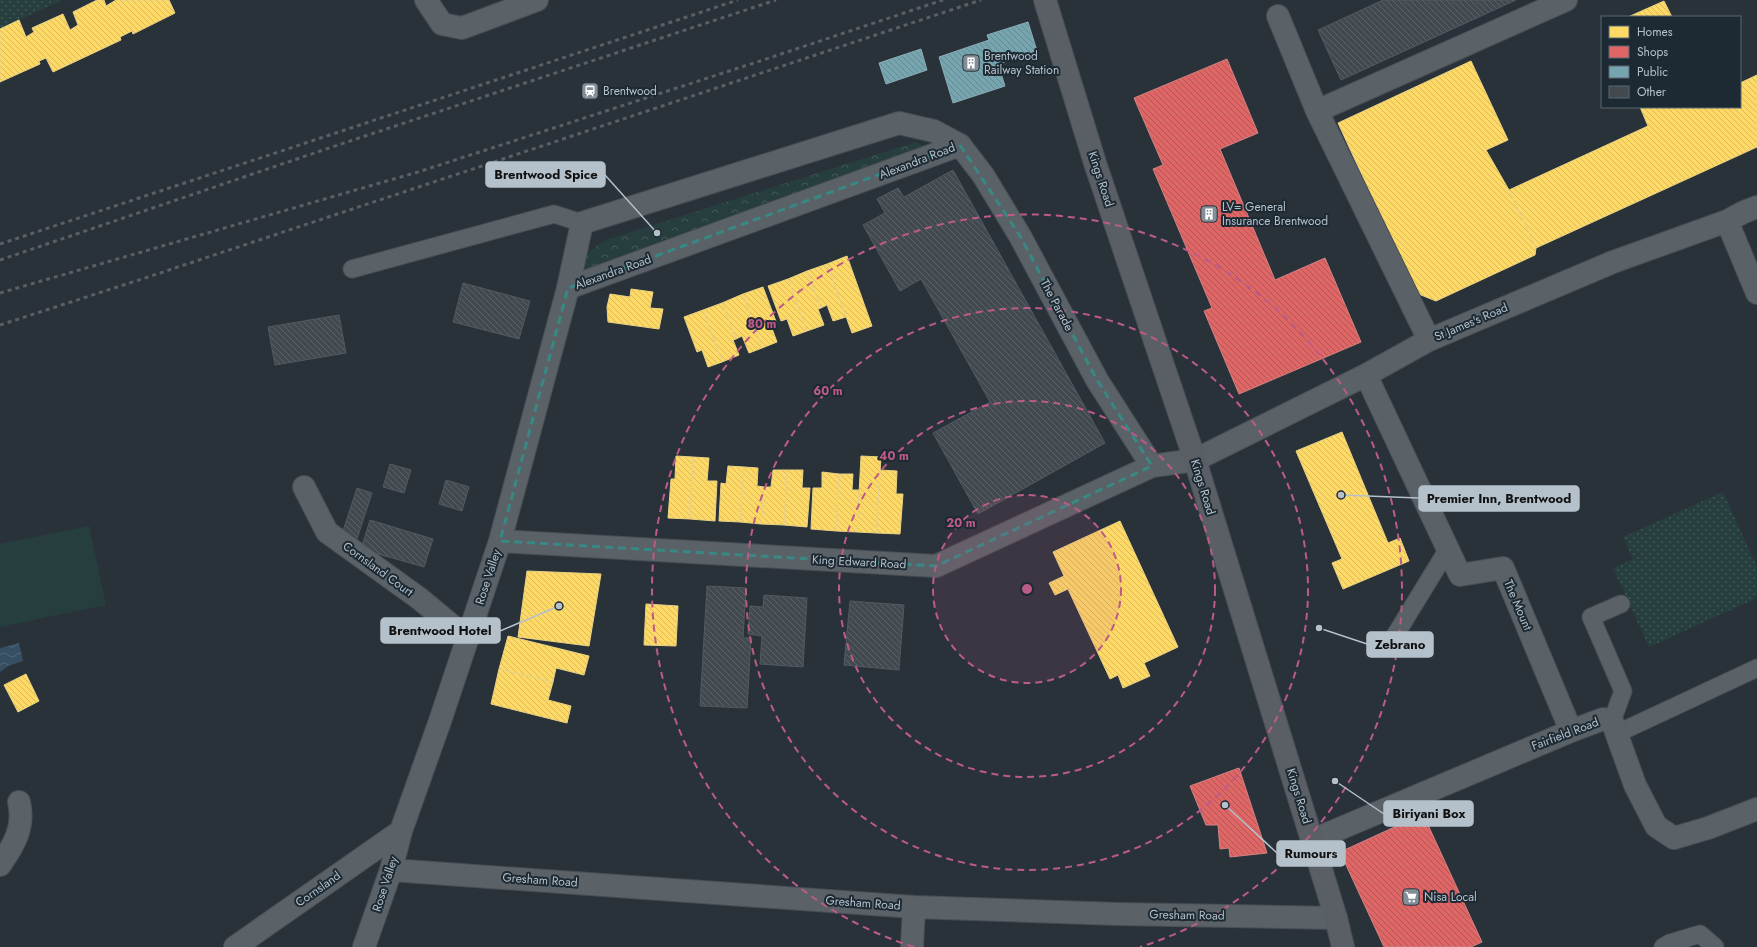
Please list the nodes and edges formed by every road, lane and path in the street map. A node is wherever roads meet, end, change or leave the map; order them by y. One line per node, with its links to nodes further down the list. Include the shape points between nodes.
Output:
1 (426, 0): 2 (street, via 442,24 462,28)
2 (537, 0)
3 (1045, 0): 16 (main road, Kings Road, via 1095,163)
4 (1566, 0): 6 (street)
5 (1278, 16): 6 (street)
6 (1317, 111): 14 (street)
7 (960, 145): 10 (street, Alexandra Road, via 934,131 899,123); 12 (street, Alexandra Road); 17 (street, The Parade, via 983,175 1020,236 1097,380)
8 (1757, 207): 9 (street, St James's Road)
9 (1727, 221): 13 (street); 14 (street, St James's Road, via 1613,262)
10 (582, 223): 11 (lane, via 554,214); 12 (street, Rose Valley)
11 (352, 269)
12 (568, 288): 19 (street, Rose Valley)
13 (1757, 293)
14 (1429, 340): 15 (street, St James's Road)
15 (1366, 375): 16 (street, St James's Road); 20 (street, The Mount)
16 (1195, 460): 17 (street, King Edward Road); 30 (main road, Kings Road)
17 (1152, 466): 19 (street, King Edward Road, via 936,566)
18 (304, 487): 22 (street, Cornsland Court, via 327,532 420,599)
19 (500, 540): 22 (street, Rose Valley)
20 (1448, 549): 23 (lane); 26 (street, The Mount, via 1460,575 1503,568)
21 (1621, 604): 25 (lane, via 1591,617 1623,691)
22 (468, 639): 29 (street, Rose Valley)
23 (1388, 647)
24 (1757, 668): 25 (lane)
25 (1614, 727): 26 (street, Fairfield Road, via 1603,719); 28 (street, Fairfield Road, via 1635,785 1656,826 1674,838)
26 (1571, 731): 30 (street, Fairfield Road)
27 (19, 802): 31 (street, via 22,814 19,828 12,848)
28 (1757, 809)
29 (401, 831): 32 (street, Rose Valley); 35 (street, Cornsland)
30 (1313, 840): 34 (main road, Kings Road)
31 (0, 865)
32 (391, 870): 33 (street, Gresham Road); 36 (street, Rose Valley)
33 (914, 907): 34 (street, Gresham Road); 37 (street)
34 (1336, 918): 38 (main road, Kings Road)
35 (235, 947)
36 (364, 947)
37 (912, 947)
38 (1343, 947)
39 (1662, 947): 40 (lane, via 1700,934)
40 (1715, 947)

